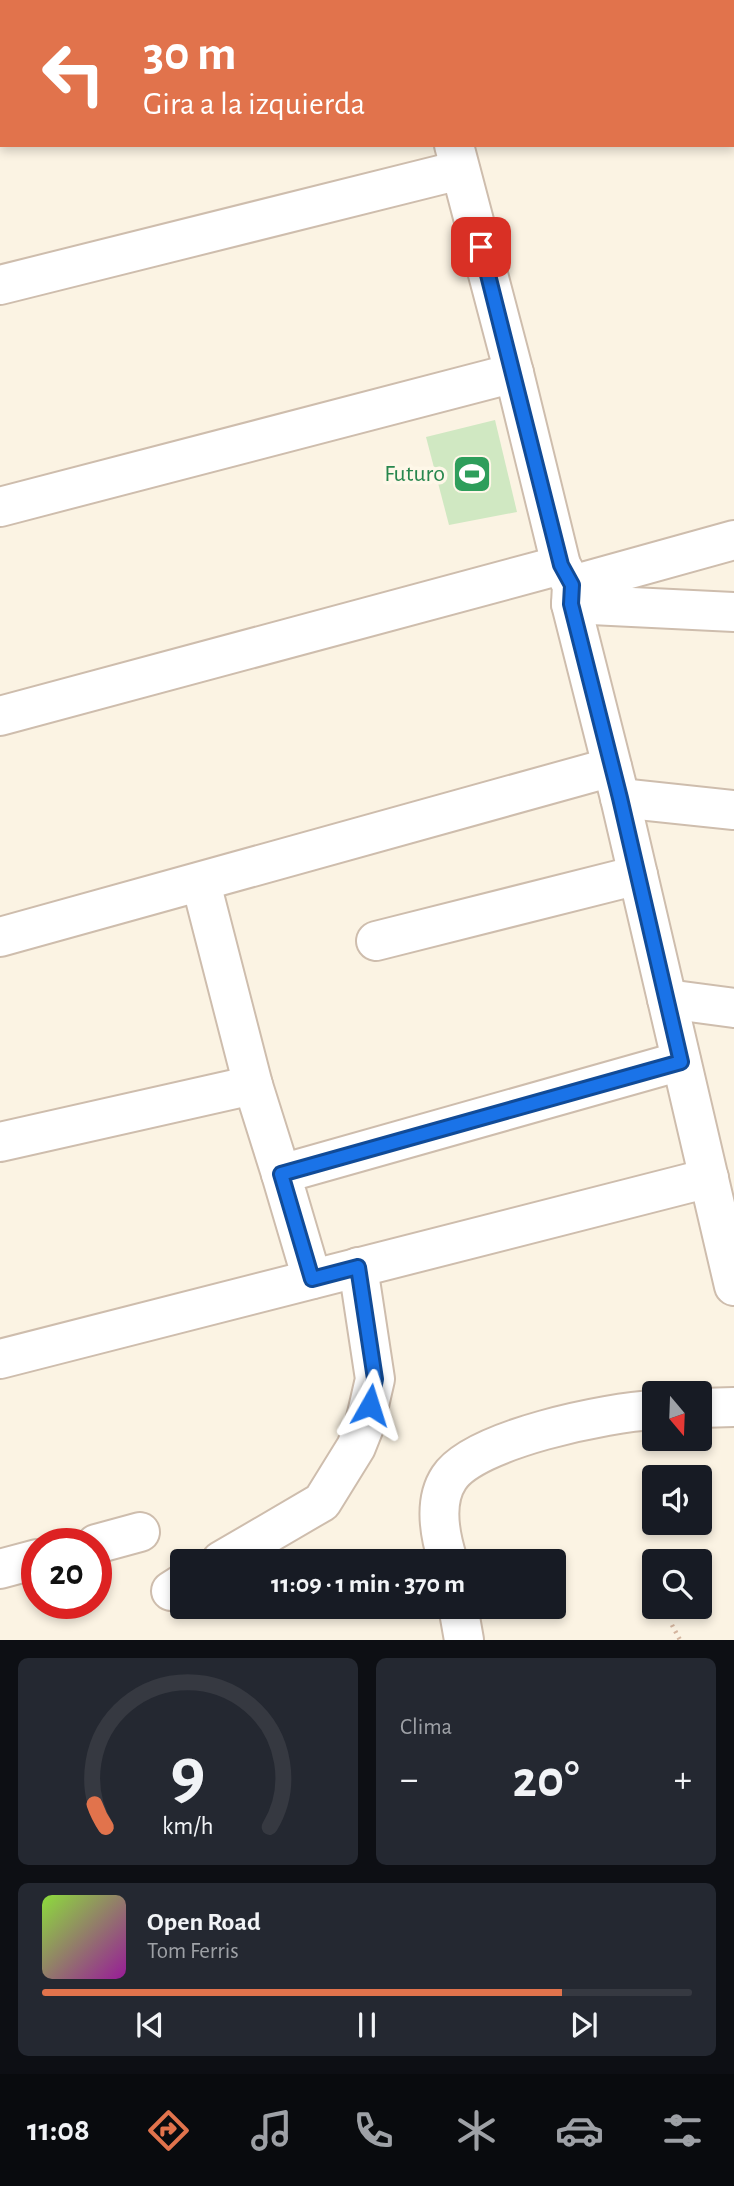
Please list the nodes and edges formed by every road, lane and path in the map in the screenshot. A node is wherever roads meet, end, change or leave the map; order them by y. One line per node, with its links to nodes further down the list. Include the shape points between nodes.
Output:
1 (457, 158): 2 (street); 3 (street)
2 (0, 285)
3 (514, 373): 4 (street); 6 (street)
4 (0, 507)
5 (734, 540): 6 (street)
6 (568, 585): 7 (street); 8 (street); 9 (street)
7 (734, 612)
8 (0, 716)
9 (616, 783): 10 (street); 11 (street); 12 (street)
10 (734, 810)
11 (638, 875): 14 (street); 15 (street)
12 (201, 883): 13 (street); 18 (street)
13 (0, 937)
14 (376, 941)
15 (667, 999): 16 (street); 17 (street)
16 (734, 1008)
17 (681, 1062): 20 (street); 21 (street)
18 (253, 1085): 19 (street); 20 (street)
19 (0, 1142)
20 (281, 1174): 23 (street)
21 (719, 1193): 22 (street); 24 (street)
22 (358, 1267): 23 (street); 31 (street, via 375,1379 356,1447 323,1502)
23 (312, 1279): 25 (street)
24 (734, 1286)
25 (0, 1359)
26 (734, 1407): 27 (street)
27 (712, 1408)
28 (642, 1411): 32 (street, via 539,1431 459,1466 448,1478 440,1500)
29 (140, 1532): 30 (street)
30 (112, 1540)
31 (242, 1549)
32 (444, 1549)
33 (21, 1563): 34 (street)
34 (0, 1569)
35 (460, 1619): 37 (street)
36 (672, 1625): 38 (path)
37 (464, 1640)
38 (680, 1640)

